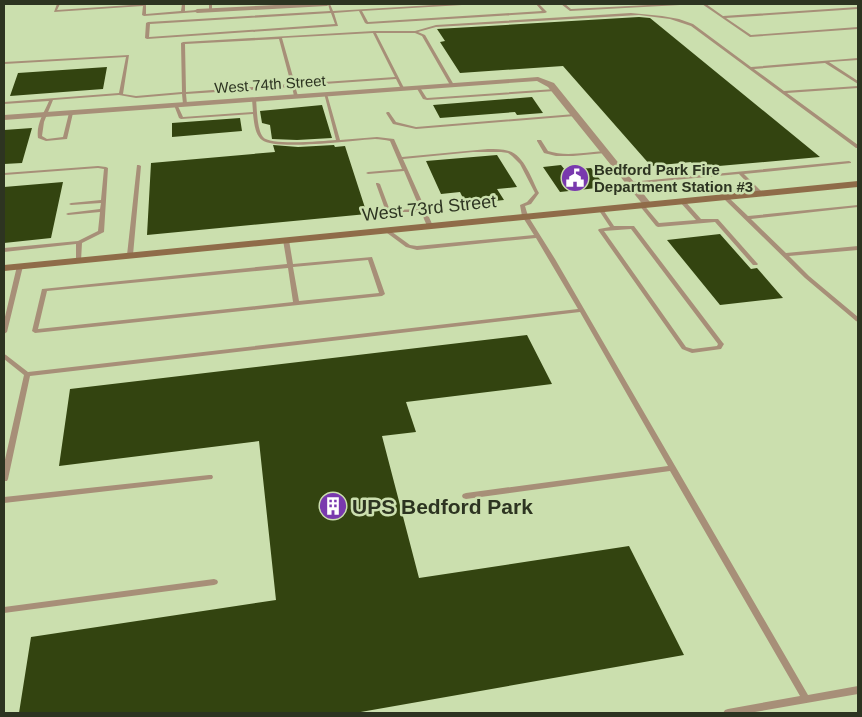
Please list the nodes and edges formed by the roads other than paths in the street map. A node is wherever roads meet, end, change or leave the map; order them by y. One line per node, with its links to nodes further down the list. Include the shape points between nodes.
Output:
1 (58, 4): 2 (lane, via 55,11)
2 (145, 4): 14 (lane, via 144,15)
3 (184, 4): 14 (lane)
4 (328, 4): 11 (street); 16 (lane)
5 (462, 4): 13 (lane)
6 (537, 4): 13 (lane, via 545,12 367,23)
7 (563, 4): 8 (lane, via 570,10)
8 (680, 4)
9 (704, 4): 17 (lane)
10 (210, 7): 11 (street); 15 (street)
11 (239, 7)
12 (858, 8): 17 (lane)
13 (360, 10): 16 (lane)
14 (184, 12): 15 (lane)
15 (197, 12)
16 (332, 12): 16 (lane, via 148,23 147,38 337,26)
17 (722, 17): 18 (lane, via 750,36)
18 (858, 28)
19 (374, 32): 20 (lane); 21 (lane); 26 (lane)
20 (415, 32): 25 (lane, via 436,26 645,14 692,25); 28 (lane, via 423,35)
21 (280, 37): 30 (lane); 36 (lane, via 183,43)
22 (858, 59): 23 (lane)
23 (825, 62): 25 (lane); 29 (lane)
24 (4, 63): 35 (lane, via 128,56 121,94)
25 (750, 68): 34 (lane)
26 (397, 78): 30 (lane); 32 (lane)
27 (480, 82): 28 (street, West 74th Street); 33 (street, West 74th Street, via 538,79 548,82); 38 (lane)
28 (452, 84): 31 (street, West 74th Street)
29 (858, 85): 34 (lane)
30 (293, 86): 36 (lane); 39 (lane)
31 (418, 87): 32 (street, West 74th Street); 38 (lane, via 428,99)
32 (402, 88): 37 (street, West 74th Street)
33 (555, 90): 38 (lane); 48 (street)
34 (784, 92): 52 (lane)
35 (118, 94): 36 (lane, via 136,98); 40 (lane)
36 (184, 94): 43 (lane)
37 (325, 94): 39 (street, West 74th Street); 50 (lane)
38 (488, 94)
39 (296, 96): 41 (street, West 74th Street)
40 (52, 99): 42 (lane); 47 (lane)
41 (254, 99): 43 (street, West 74th Street); 45 (lane)
42 (4, 103)
43 (180, 105): 44 (street, West 74th Street); 45 (lane, via 181,118)
44 (72, 113): 47 (street, West 74th Street); 47 (lane, via 65,138 46,140 40,137 39,129)
45 (256, 113): 50 (lane, via 260,136 264,140 280,143)
46 (388, 113): 48 (lane, via 394,123 416,128)
47 (46, 115): 49 (street, West 74th Street)
48 (575, 115): 53 (street)
49 (4, 118)
50 (338, 140): 54 (lane, via 392,140)
51 (539, 141): 53 (lane, via 546,152 556,155)
52 (858, 147)
53 (605, 152): 61 (street)
54 (400, 158): 57 (lane); 75 (lane, via 509,152 537,193 529,203 522,205)
55 (849, 162): 59 (lane)
56 (139, 166): 86 (lane)
57 (405, 170): 58 (lane); 73 (lane)
58 (368, 173)
59 (740, 173): 61 (lane); 64 (lane)
60 (4, 174): 66 (lane, via 106,168)
61 (630, 183): 69 (street)
62 (378, 184): 73 (lane, via 387,209 394,212)
63 (858, 184): 64 (street, West 73rd Street)
64 (760, 193): 65 (street, West 73rd Street)
65 (725, 196): 67 (street, West 73rd Street); 76 (lane)
66 (103, 201): 68 (lane); 72 (lane)
67 (682, 201): 69 (street, West 73rd Street); 77 (lane)
68 (71, 204)
69 (644, 204): 71 (street, West 73rd Street); 77 (lane, via 658,225)
70 (858, 206): 76 (lane)
71 (600, 209): 75 (street, West 73rd Street); 79 (lane)
72 (102, 210): 74 (lane); 83 (lane, via 101,232)
73 (423, 210): 78 (lane)
74 (68, 214)
75 (525, 216): 78 (street, West 73rd Street); 81 (lane)
76 (747, 218): 87 (lane)
77 (700, 221): 89 (lane, via 716,220)
78 (430, 226): 80 (street, West 73rd Street)
79 (614, 228): 79 (lane, via 601,230 684,348 692,351 720,348 721,344 632,227)
80 (386, 230): 81 (lane, via 408,246 417,248); 82 (street, West 73rd Street)
81 (538, 236): 94 (lane)
82 (286, 240): 86 (street, West 73rd Street); 91 (lane)
83 (79, 242): 85 (lane); 88 (lane)
84 (858, 248): 87 (lane)
85 (4, 250)
86 (130, 255): 88 (street, West 73rd Street)
87 (785, 256): 95 (lane)
88 (79, 260): 90 (street, West 73rd Street)
89 (756, 264)
90 (20, 266): 92 (street, West 73rd Street); 96 (lane)
91 (291, 266): 93 (lane); 93 (lane, via 370,258 382,294); 93 (lane, via 44,290 34,331)
92 (4, 268)
93 (296, 303)
94 (581, 310): 98 (lane); 99 (lane)
95 (858, 320)
96 (4, 332)
97 (4, 356): 98 (lane)
98 (27, 374): 101 (lane)
99 (672, 468): 102 (lane); 107 (lane)
100 (209, 477): 103 (lane)
101 (4, 479)
102 (466, 496)
103 (4, 500)
104 (214, 582): 105 (lane)
105 (4, 610)
106 (858, 690): 107 (lane)
107 (806, 699): 108 (lane)
108 (728, 713)

